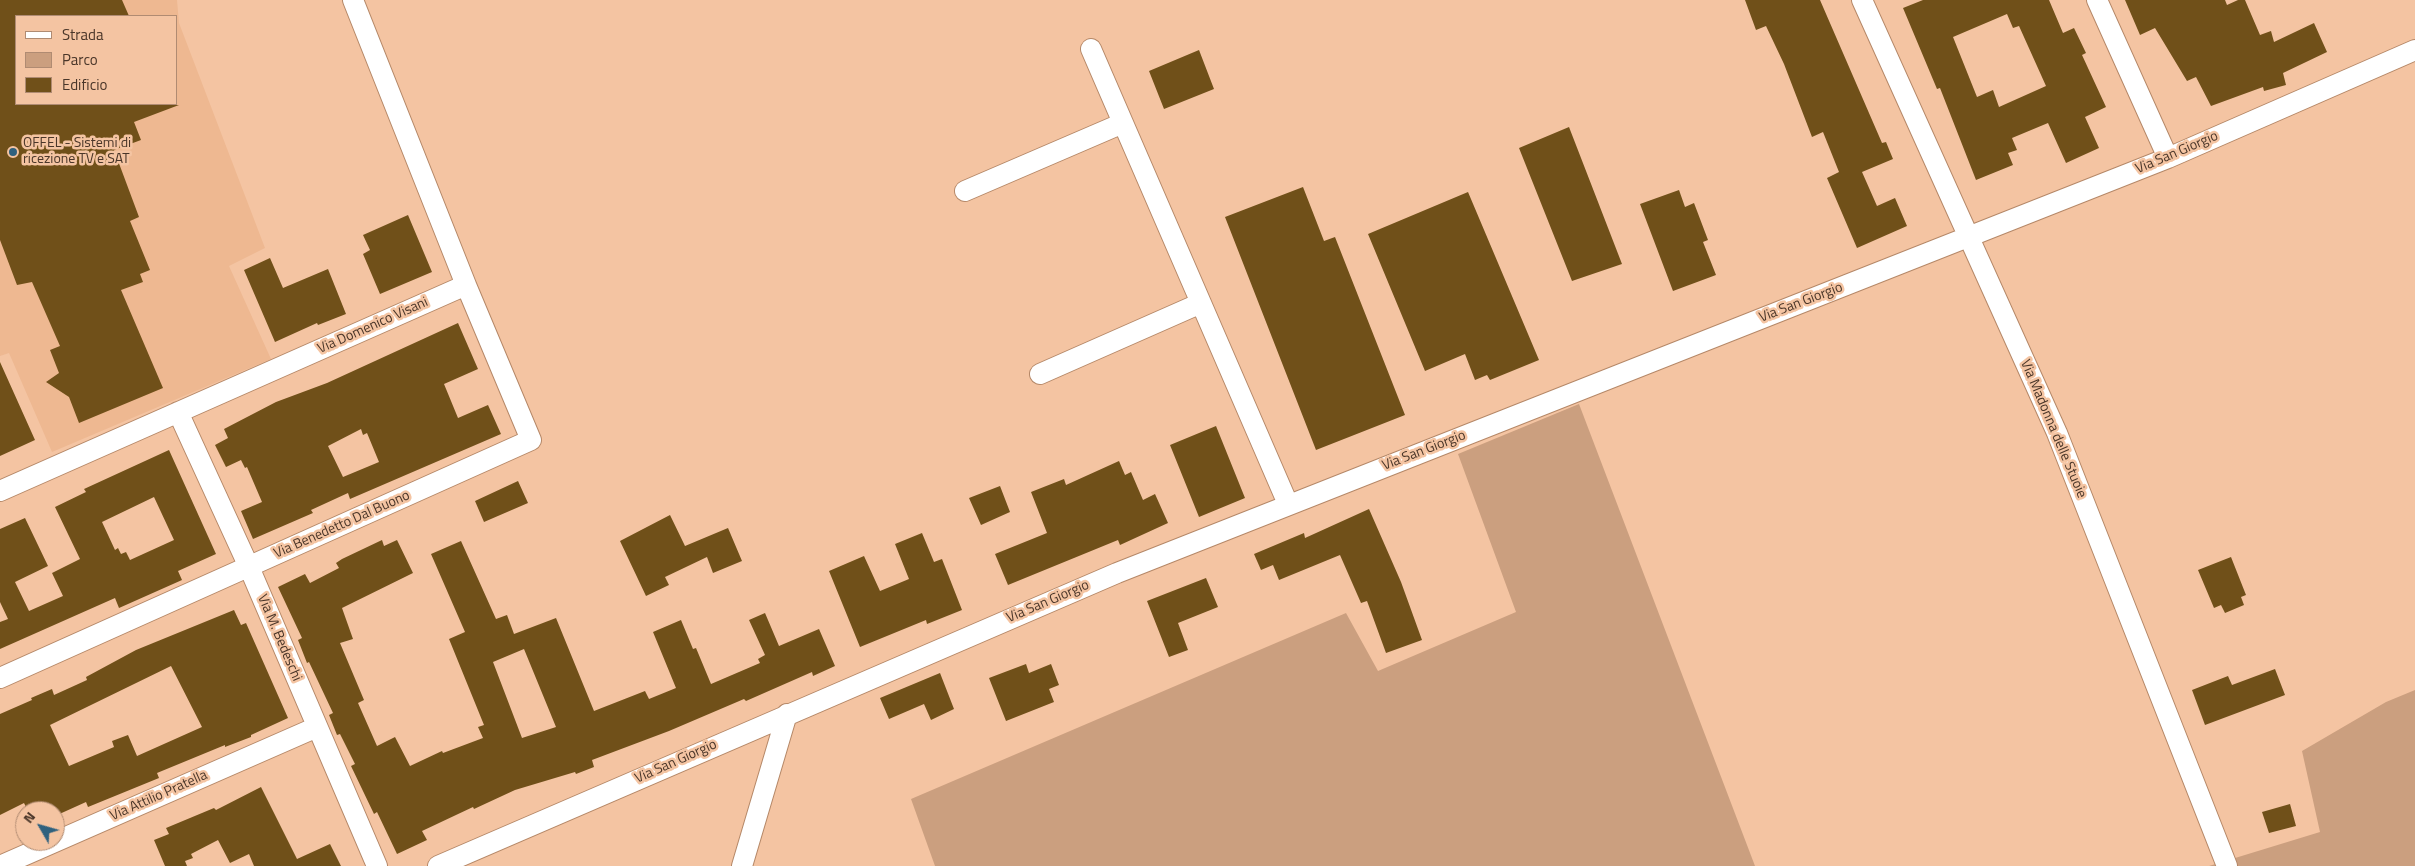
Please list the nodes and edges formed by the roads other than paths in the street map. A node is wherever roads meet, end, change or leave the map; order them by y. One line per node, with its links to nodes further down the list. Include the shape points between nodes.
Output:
1 (353, 0): 10 (street)
2 (1862, 0): 9 (street, Via Madonna delle Stuoie)
3 (2097, 0): 7 (street)
4 (1090, 49): 6 (street)
5 (2415, 50): 7 (street, Via San Giorgio)
6 (1123, 123): 8 (street); 11 (street)
7 (2168, 158): 9 (street, Via San Giorgio)
8 (965, 191)
9 (1969, 237): 15 (street, Via San Giorgio); 24 (street, Via Madonna delle Stuoie, via 2057,433)
10 (466, 285): 13 (street, Via Domenico Visani); 16 (street, Via Benedetto Dal Buono, via 531,440)
11 (1201, 303): 12 (street); 15 (street)
12 (1040, 374)
13 (178, 412): 14 (street, Via Domenico Visani); 16 (street, Via M. Bedeschi)
14 (0, 491)
15 (1288, 504): 18 (street, Via San Giorgio, via 1118,572)
16 (249, 567): 17 (street, Via Benedetto Dal Buono); 19 (street, Via M. Bedeschi)
17 (0, 678)
18 (787, 714): 22 (street, Via San Giorgio); 23 (street)
19 (317, 727): 20 (street, Via Attilio Pratella); 21 (street, Via M. Bedeschi)
20 (0, 866)
21 (377, 866)
22 (438, 866)
23 (742, 866)
24 (2227, 866)

